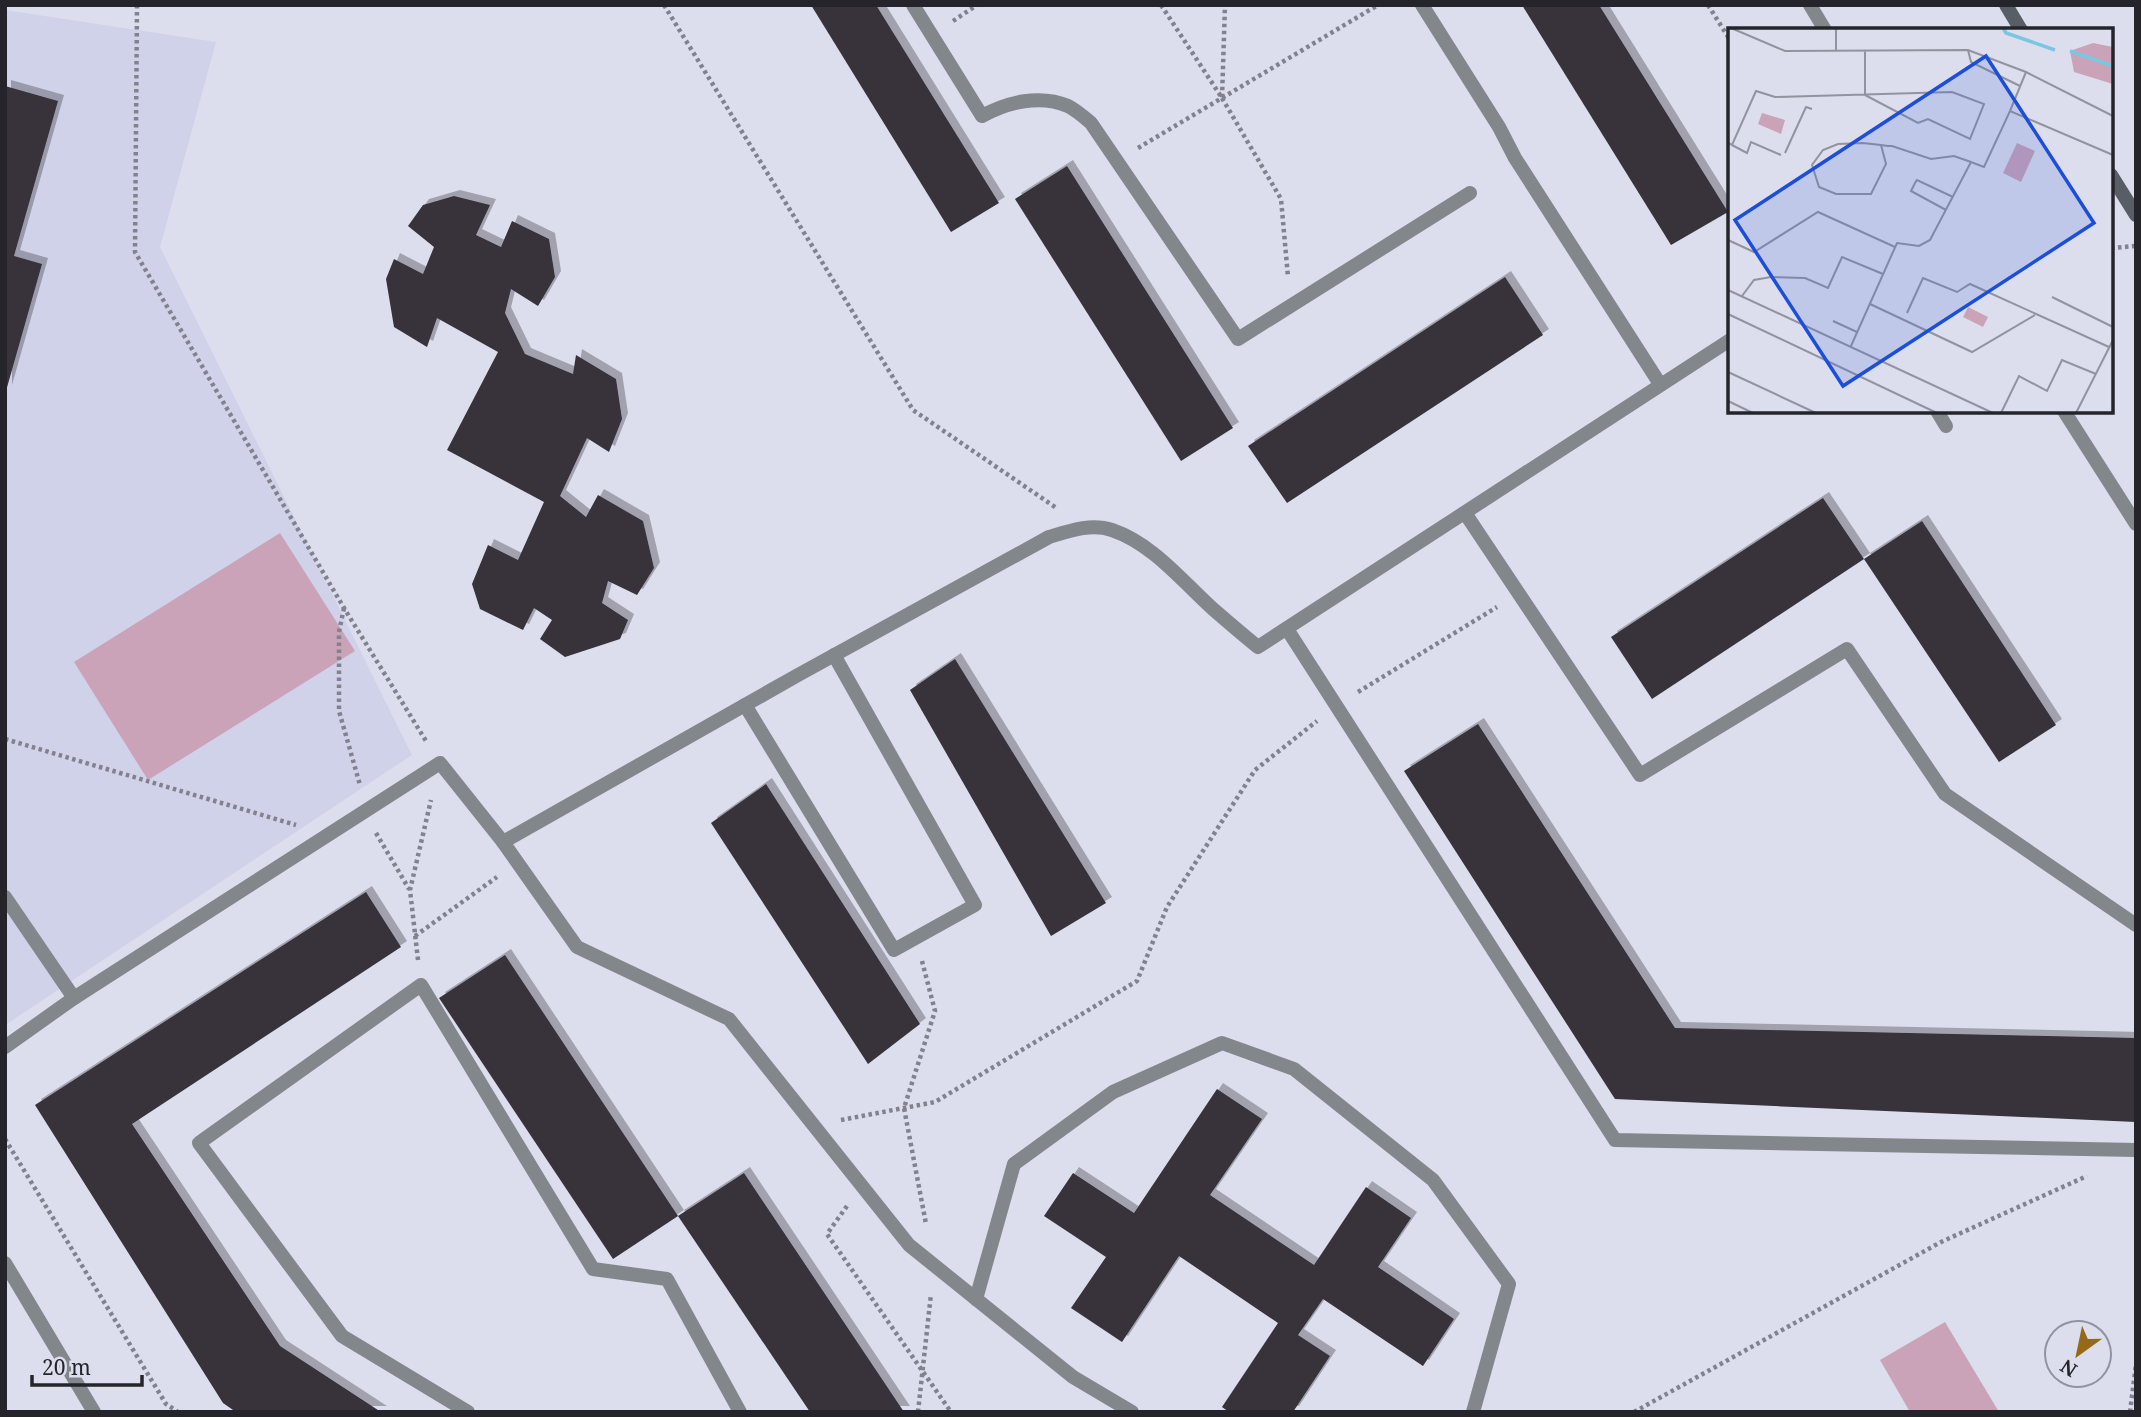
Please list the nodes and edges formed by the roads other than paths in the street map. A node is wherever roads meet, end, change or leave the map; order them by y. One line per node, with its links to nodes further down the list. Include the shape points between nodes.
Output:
1 (913, 5): 8 (lane, via 982,116 1004,104 1042,100 1069,106 1091,123 1238,339)
2 (1422, 5): 11 (lane)
3 (1810, 5): 5 (lane)
4 (2006, 5): 6 (main road)
5 (1824, 28)
6 (2020, 28)
7 (2113, 178): 9 (main road)
8 (1470, 192)
9 (2136, 215)
10 (1728, 341): 11 (lane)
11 (1660, 384): 15 (lane)
12 (1938, 413): 14 (lane)
13 (2065, 413): 16 (lane)
14 (1946, 426)
15 (1465, 513): 17 (lane); 22 (lane, via 1640,775 1847,649 1945,793)
16 (2136, 524)
17 (1287, 629): 18 (lane, via 1258,647 1141,545 1111,530 1084,527 1049,537); 25 (lane, via 1615,1140)
18 (834, 655): 19 (lane); 19 (lane, via 975,905 917,938 894,950)
19 (745, 705): 20 (lane)
20 (503, 842): 23 (lane, via 440,763); 27 (lane, via 577,947 729,1019 909,1245)
21 (5, 897): 23 (lane)
22 (2136, 925)
23 (74, 998): 24 (lane)
24 (5, 1047)
25 (2136, 1150)
26 (5, 1263): 28 (lane)
27 (976, 1299): 31 (lane, via 1073,1377); 32 (lane, via 1014,1164 1114,1092 1222,1043 1294,1069 1433,1180 1509,1284)
28 (94, 1412)
29 (468, 1412): 30 (lane, via 342,1336 199,1143 421,985 593,1269 667,1279)
30 (740, 1412)
31 (1132, 1412)
32 (1473, 1412)

